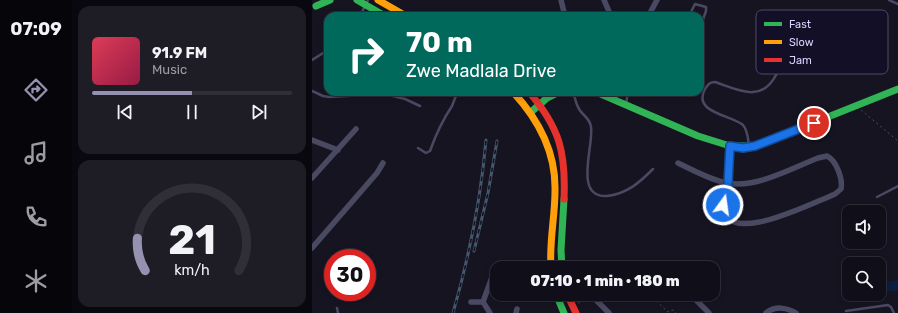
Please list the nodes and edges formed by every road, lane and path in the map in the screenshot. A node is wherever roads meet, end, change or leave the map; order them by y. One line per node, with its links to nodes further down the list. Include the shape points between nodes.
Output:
1 (330, 0): 10 (street)
2 (356, 0): 8 (street)
3 (378, 0): 13 (street)
4 (562, 0): 14 (street)
5 (604, 0): 15 (street)
6 (657, 0): 16 (street)
7 (889, 0): 9 (lane)
8 (367, 3): 11 (lane); 12 (street)
9 (898, 4)
10 (316, 5)
11 (362, 12)
12 (379, 12)
13 (399, 12)
14 (564, 12)
15 (609, 12)
16 (651, 12)
17 (691, 12): 18 (lane, via 697,3 706,7)
18 (704, 17)
19 (324, 52): 20 (lane)
20 (312, 60)
21 (776, 74): 24 (lane, via 766,88 758,92 749,93 715,82 711,82)
22 (898, 89): 40 (street)
23 (312, 91): 25 (lane, via 329,97)
24 (704, 91)
25 (348, 96)
26 (393, 96): 39 (lane)
27 (455, 96): 47 (lane, via 441,121 430,151 426,153)
28 (517, 96): 41 (street)
29 (533, 96): 37 (street)
30 (551, 96): 37 (street)
31 (575, 96): 51 (lane, via 591,126 588,180 593,194 605,196 625,192 636,186)
32 (606, 96): 36 (street)
33 (616, 96): 36 (street)
34 (627, 96): 38 (lane)
35 (703, 96): 46 (lane, via 706,106 712,111 742,125 748,136)
36 (615, 100): 38 (street)
37 (540, 103): 41 (street); 58 (street, via 558,137 565,166)
38 (626, 105): 45 (street, via 698,136)
39 (420, 106)
40 (856, 106): 44 (path); 46 (street)
41 (530, 112): 57 (street, via 547,141 554,172)
42 (356, 129): 48 (street)
43 (312, 140): 48 (street)
44 (898, 141)
45 (730, 146): 46 (street); 53 (street)
46 (749, 147)
47 (418, 148)
48 (338, 150): 52 (street)
49 (383, 163): 56 (street)
50 (678, 163): 53 (street)
51 (654, 169)
52 (312, 178)
53 (728, 184): 53 (street, via 723,209 729,220 740,224 767,221 826,198 841,190 842,182 833,161 823,156 753,183)
54 (898, 186): 55 (lane)
55 (877, 197)
56 (312, 248)
57 (551, 261)
58 (562, 261)
59 (490, 283): 66 (street)
60 (555, 301): 67 (path)
61 (580, 301): 68 (path)
62 (597, 301): 75 (street)
63 (656, 301): 76 (path, via 668,312 673,310)
64 (697, 301): 77 (street)
65 (470, 302): 66 (street)
66 (483, 302): 72 (street)
67 (559, 302): 73 (street)
68 (571, 302): 74 (street)
69 (338, 308): 71 (lane)
70 (846, 311): 80 (lane, via 888,305)
71 (338, 313)
72 (490, 313)
73 (564, 313)
74 (576, 313)
75 (609, 313)
76 (676, 313)
77 (709, 313)
78 (766, 313): 79 (street, via 775,308)
79 (796, 313)
80 (894, 313)

